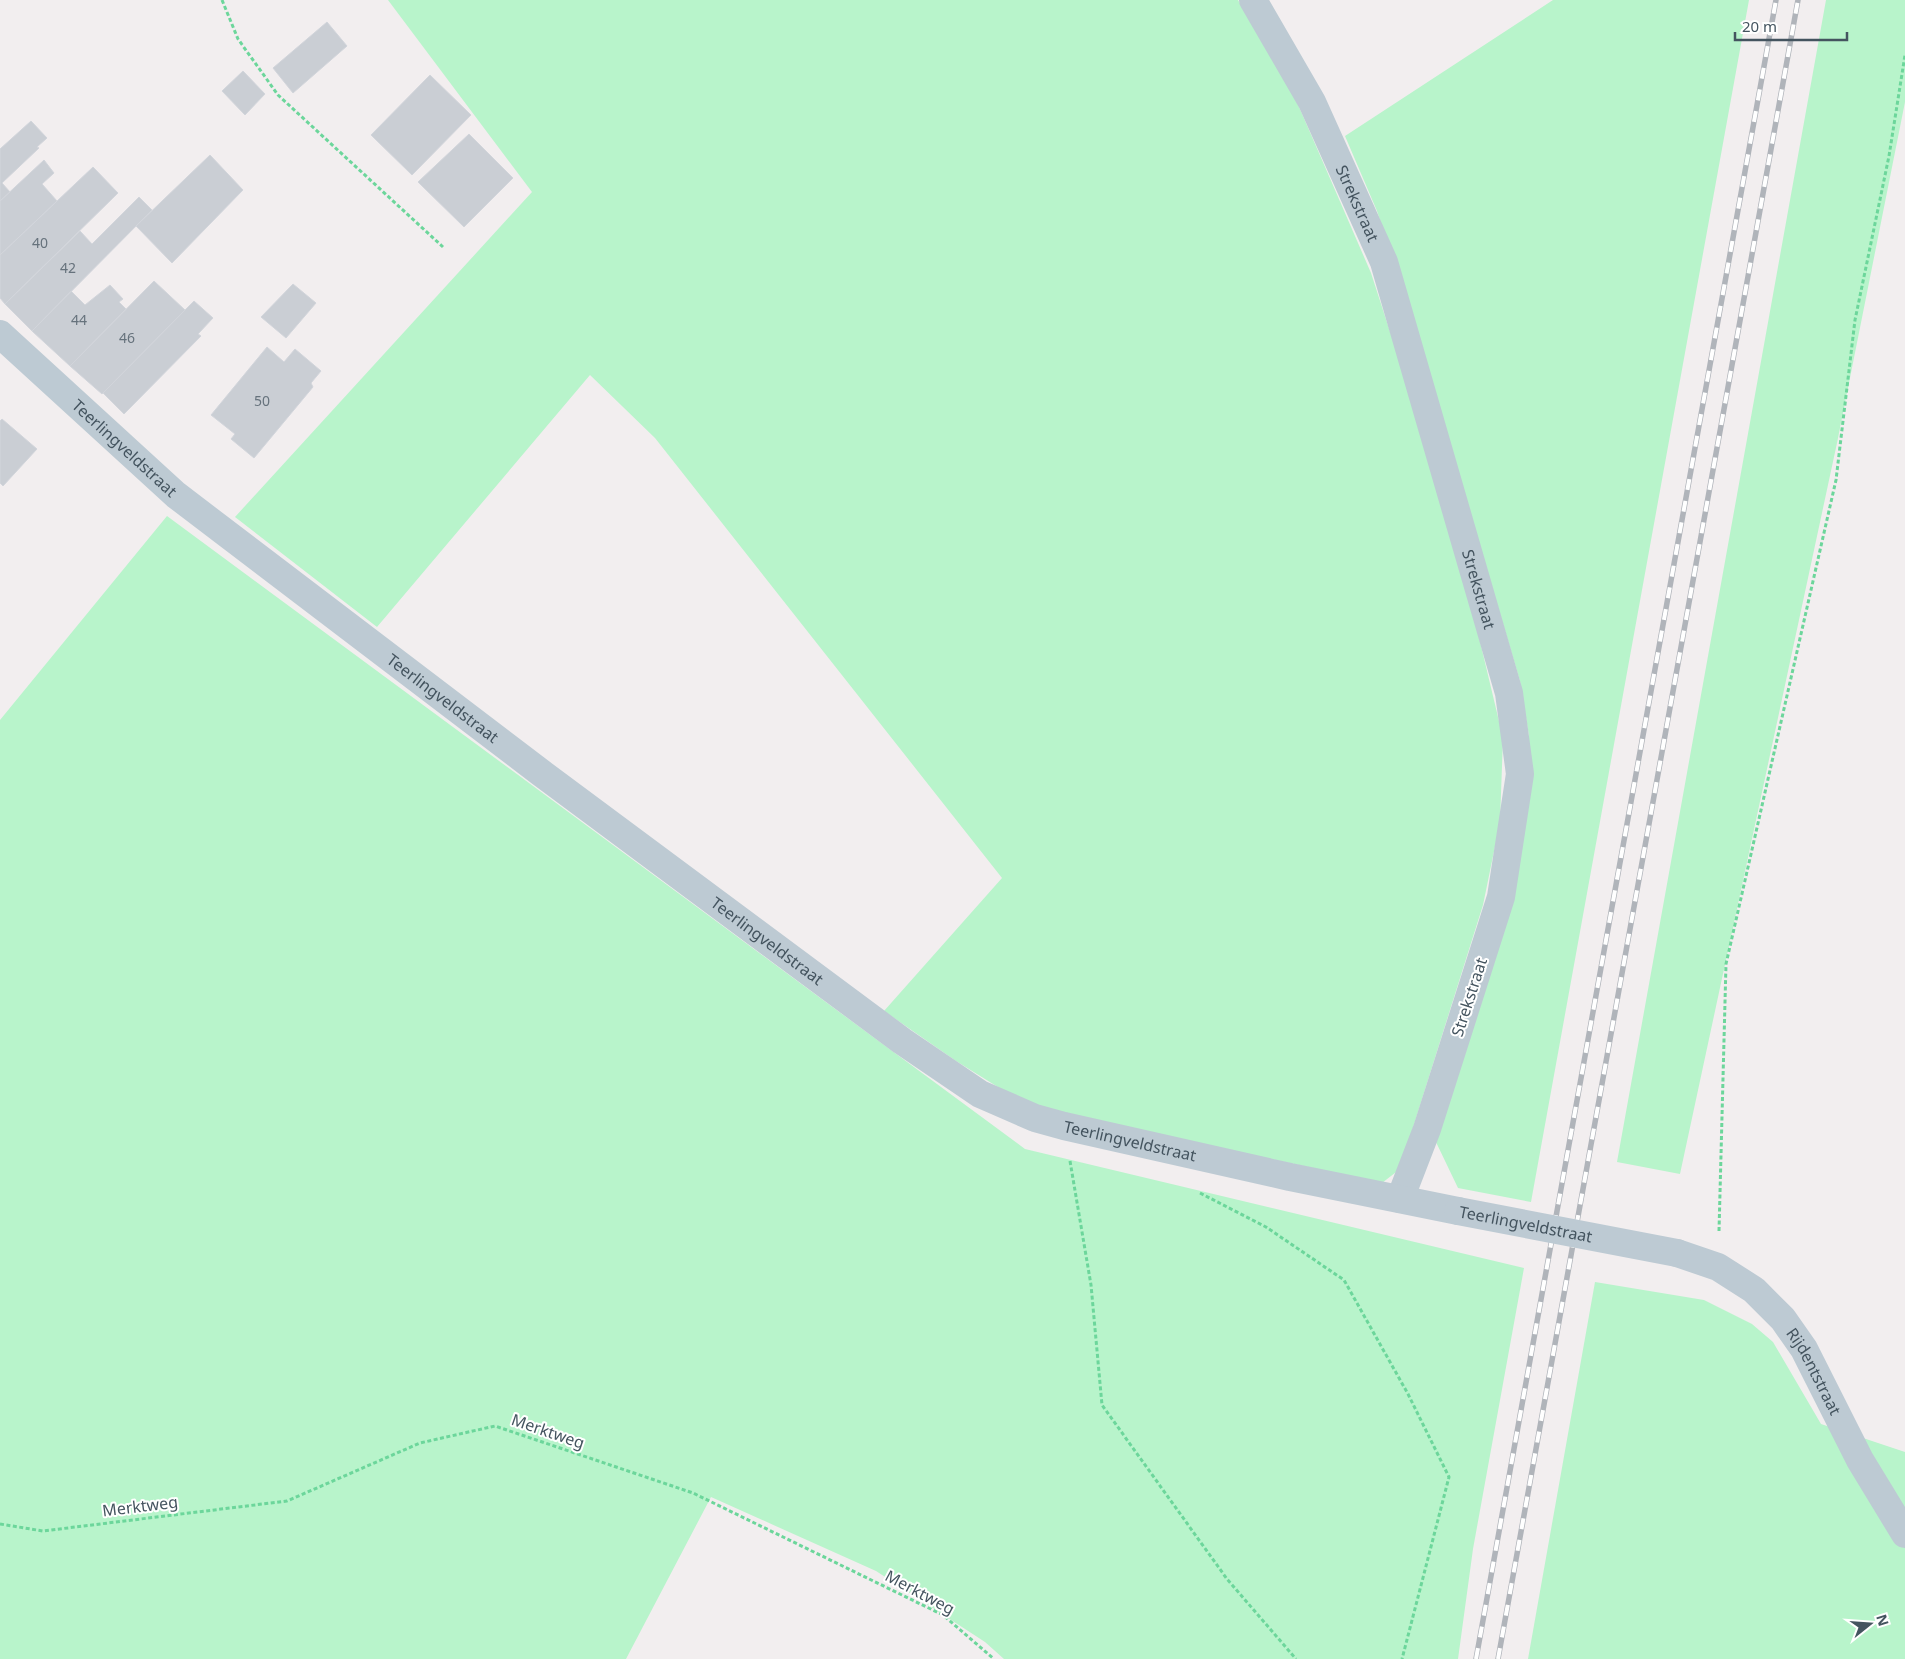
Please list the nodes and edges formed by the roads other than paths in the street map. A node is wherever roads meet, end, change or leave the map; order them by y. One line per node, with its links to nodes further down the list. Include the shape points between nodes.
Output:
1 (1253, 0): 3 (street, Strekstraat, via 1312,102 1384,262 1509,693 1520,774 1501,897 1428,1129)
2 (0, 334): 3 (street, Teerlingveldstraat, via 176,494 548,778 902,1041 980,1094 1034,1118 1064,1126)
3 (1400, 1199): 4 (street, Teerlingveldstraat, bridge)
4 (1677, 1253): 5 (street, Rijdentstraat, via 1718,1267 1754,1290 1783,1319 1799,1341 1860,1460)
5 (1905, 1534)

